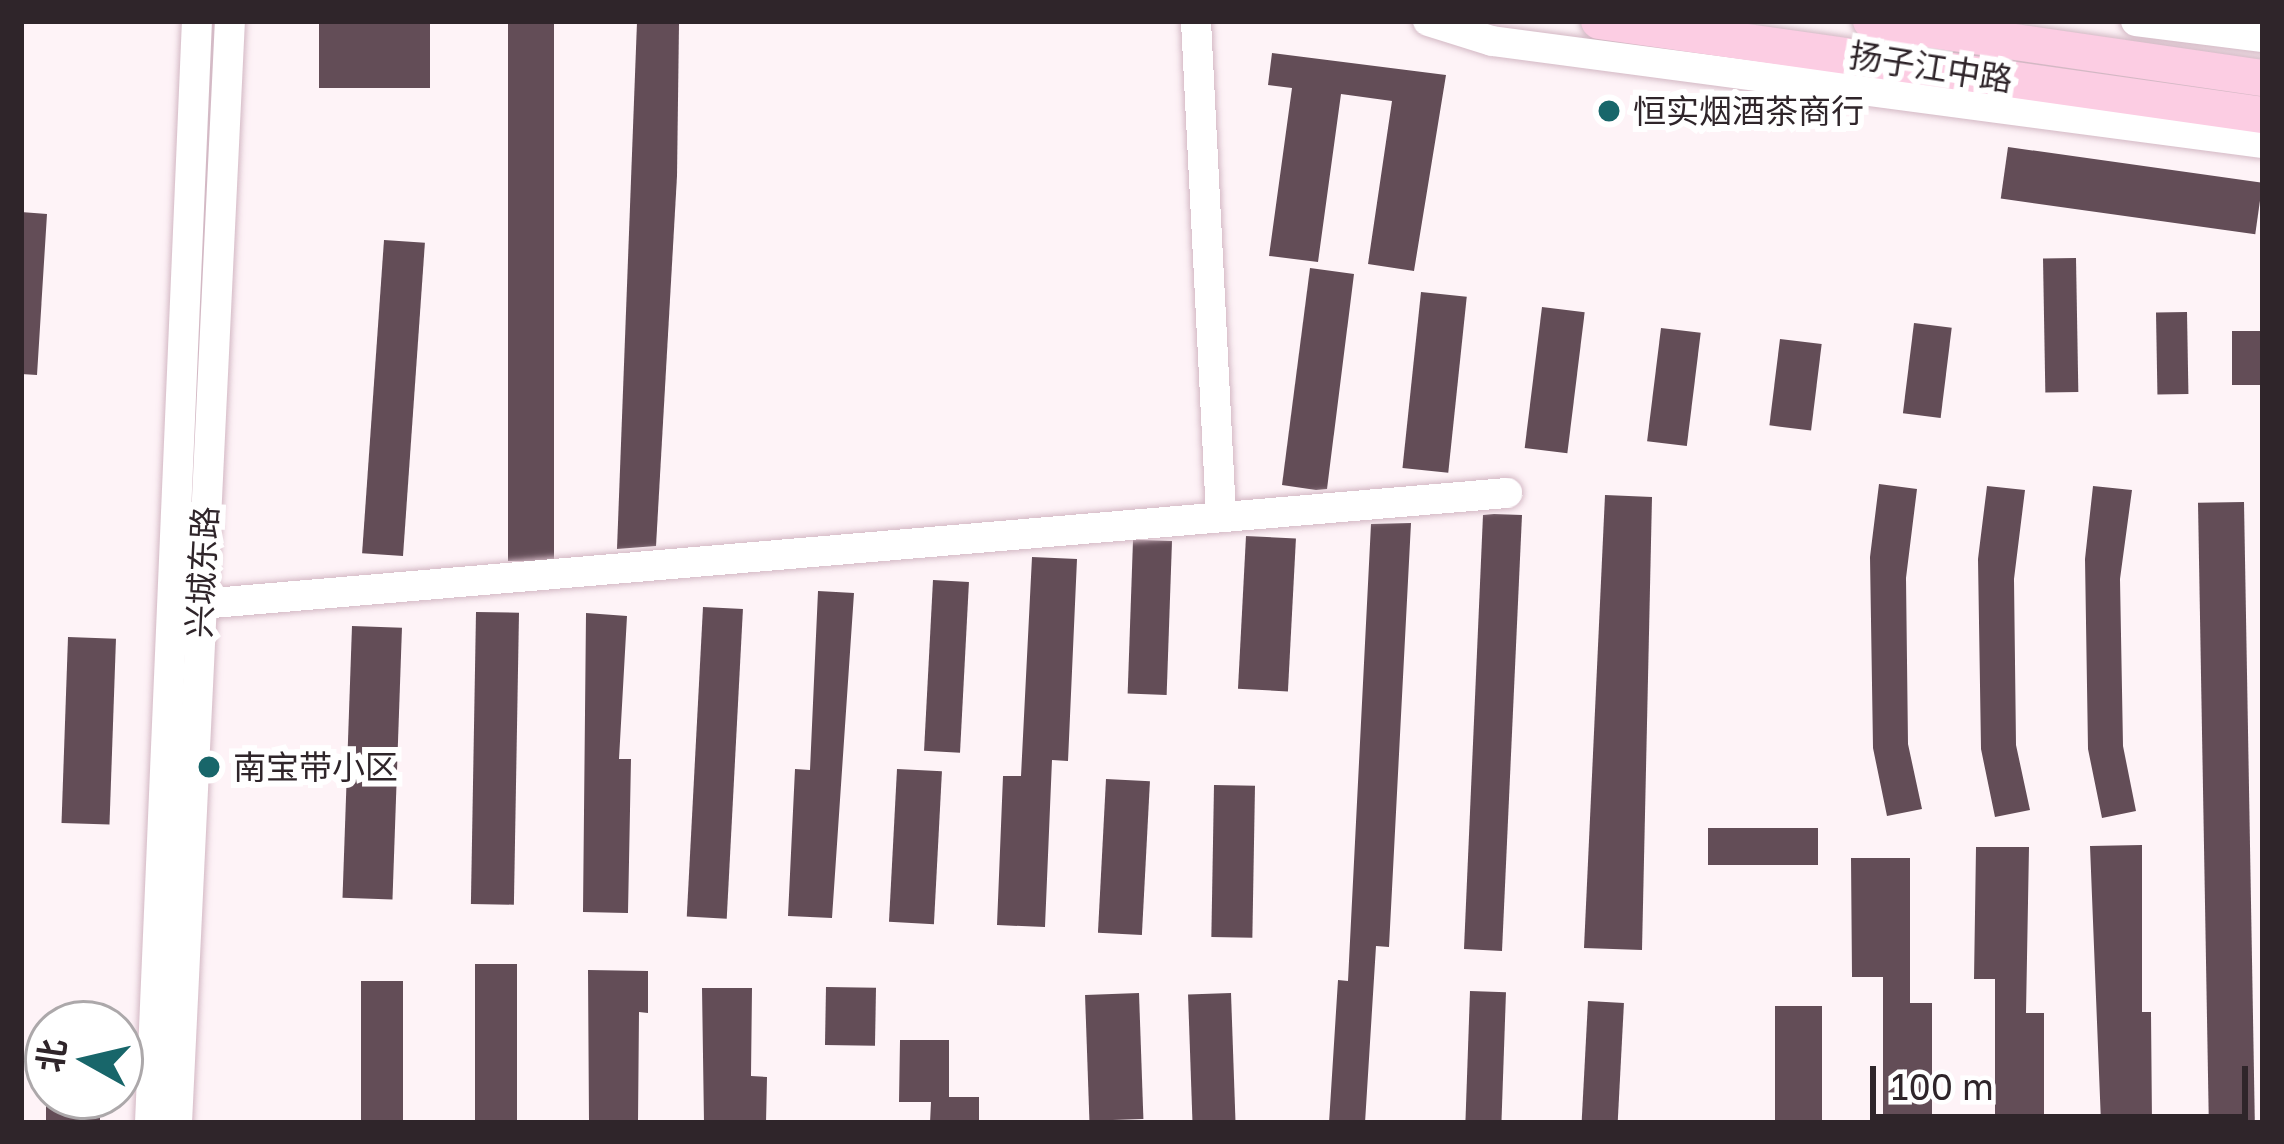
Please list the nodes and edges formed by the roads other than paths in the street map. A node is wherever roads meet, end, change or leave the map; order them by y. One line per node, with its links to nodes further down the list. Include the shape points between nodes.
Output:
1 (197, 21): 15 (street, 兴城东路)
2 (230, 21): 14 (street, 兴城东路)
3 (1196, 21): 13 (street)
4 (1429, 21): 11 (street, via 1492,41)
5 (1599, 21): 10 (main road, 扬子江中路)
6 (1871, 21): 9 (main road, 扬子江中路)
7 (2136, 21): 8 (street)
8 (2263, 37)
9 (2263, 78)
10 (2263, 116)
11 (2263, 143)
12 (1507, 494): 13 (street)
13 (1221, 516): 14 (street)
14 (201, 604): 16 (street, 兴城东路)
15 (150, 1123)
16 (177, 1123)

